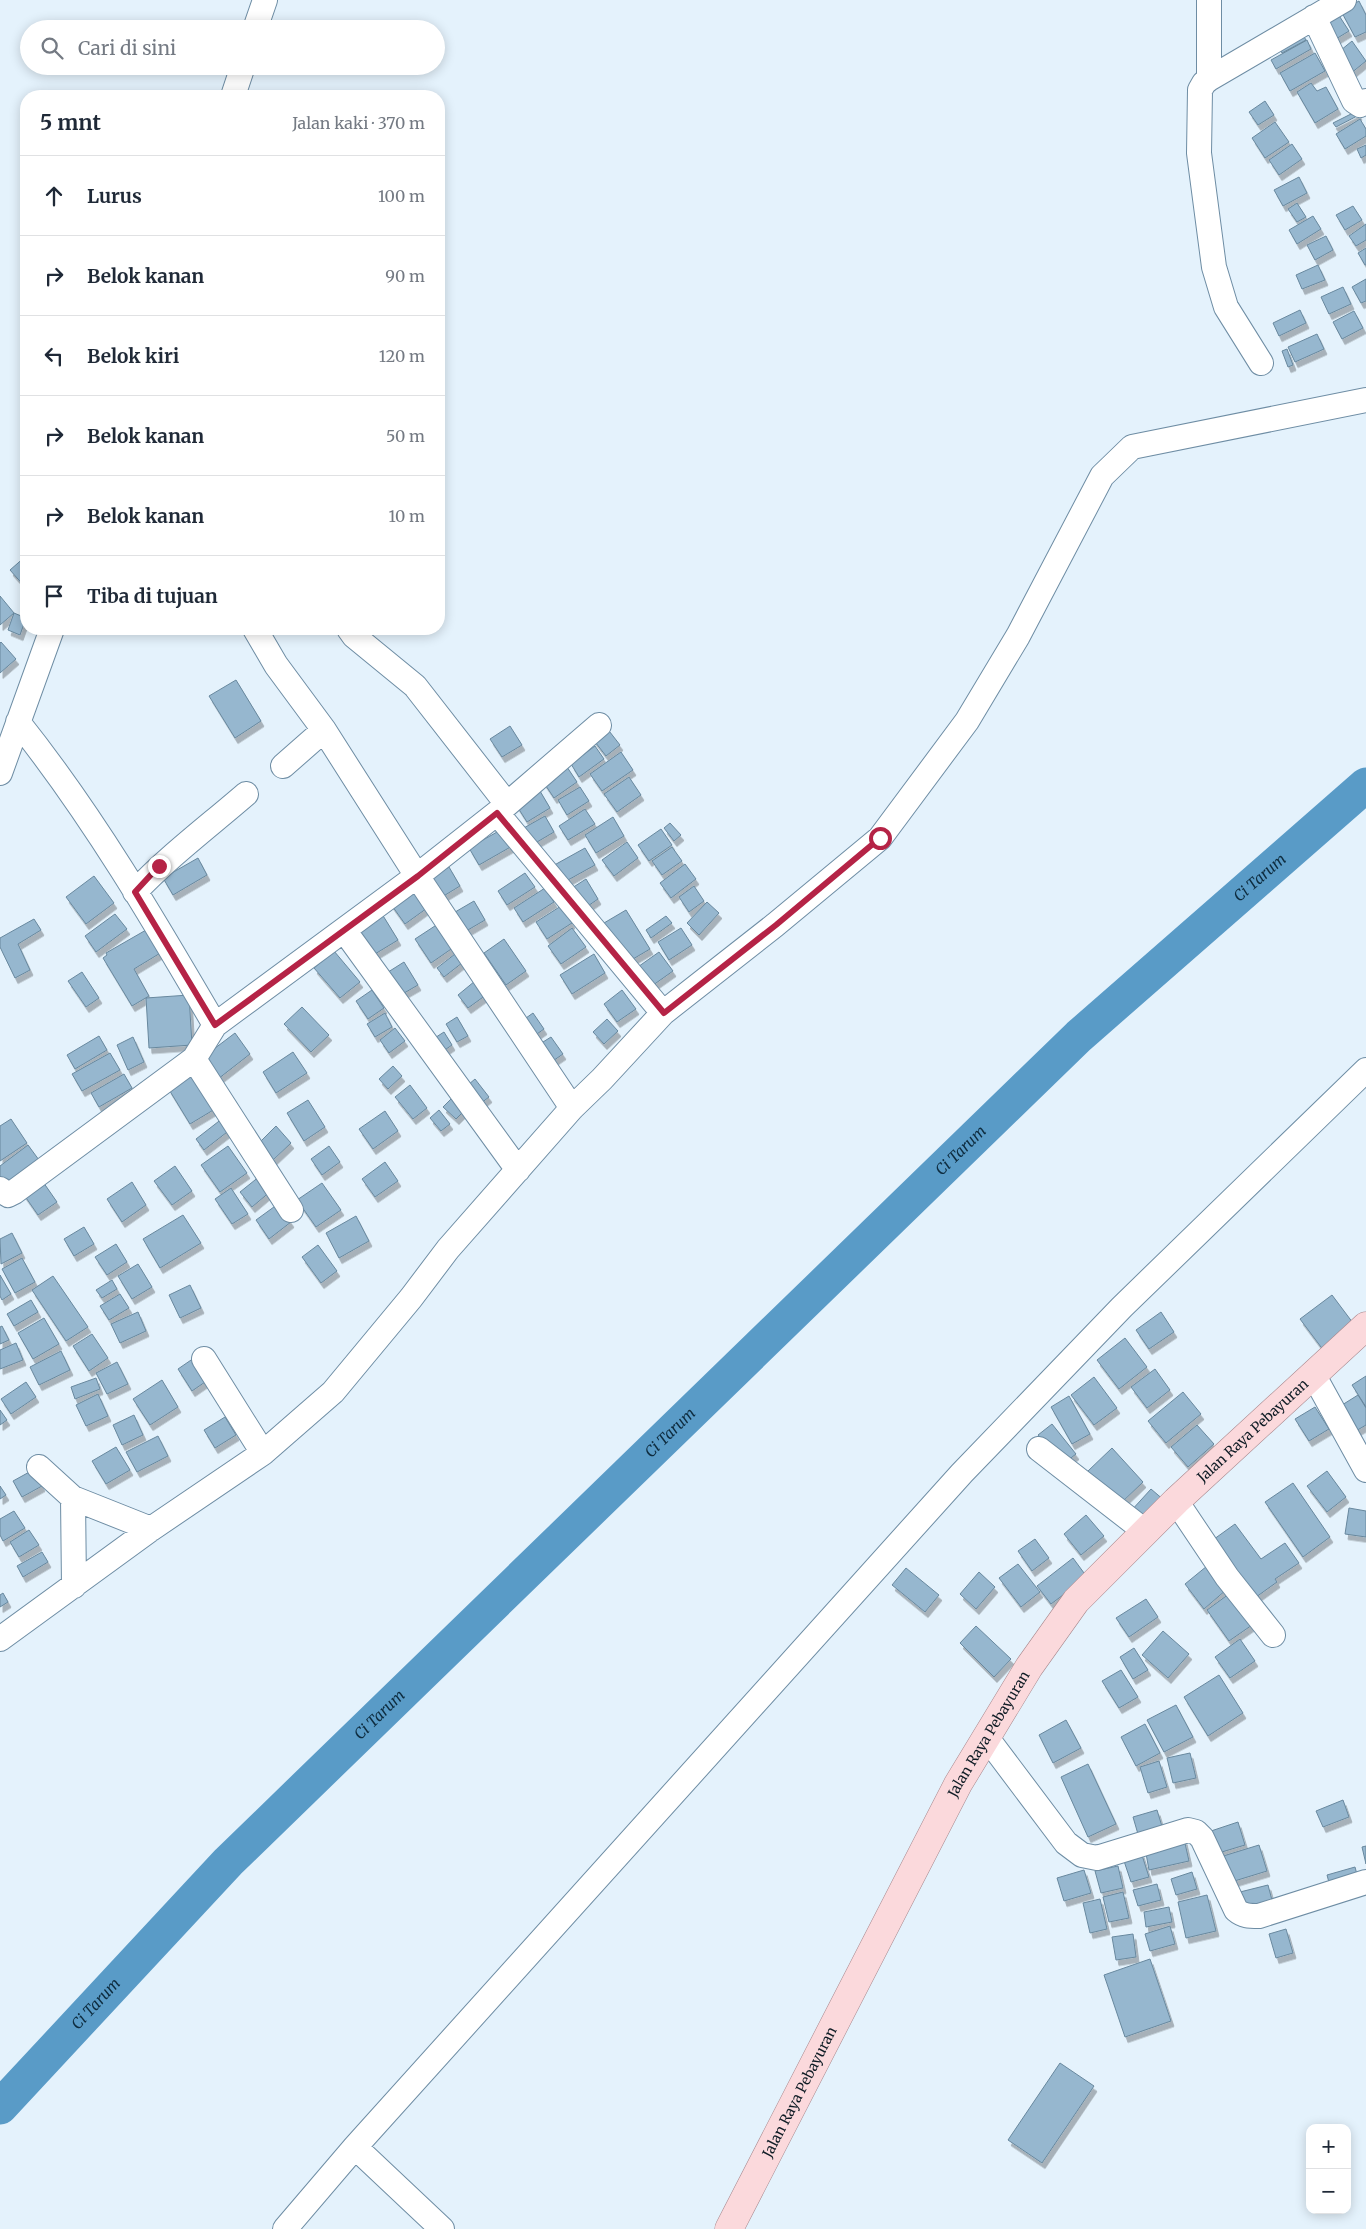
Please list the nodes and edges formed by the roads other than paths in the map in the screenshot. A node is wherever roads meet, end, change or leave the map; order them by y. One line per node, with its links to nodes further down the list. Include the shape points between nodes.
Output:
1 (265, 0): 5 (street)
2 (1209, 0): 7 (street)
3 (1344, 0): 4 (street)
4 (1314, 17): 7 (street); 9 (street, via 1354,101 1360,105)
5 (258, 20)
6 (239, 75): 8 (street)
7 (1209, 79): 10 (street, via 1200,90 1198,101 1199,152 1214,267 1226,307)
8 (235, 90)
9 (1366, 101)
10 (1261, 363)
11 (1366, 400): 25 (street, via 1132,447 1102,476 1018,636 967,720 880,838)
12 (50, 635): 15 (street)
13 (258, 635): 17 (street, via 276,665)
14 (353, 635): 21 (street, via 415,686)
15 (18, 722): 19 (street); 23 (street, via 59,776)
16 (599, 725): 21 (street)
17 (324, 730): 18 (street); 22 (street)
18 (282, 766)
19 (0, 773)
20 (246, 794): 23 (street, via 159,866)
21 (502, 808): 22 (street); 25 (street)
22 (418, 876): 24 (street); 29 (street)
23 (135, 892): 26 (street)
24 (344, 930): 26 (street); 30 (street)
25 (664, 1013): 29 (street)
26 (215, 1025): 27 (street)
27 (194, 1058): 31 (street, via 14,1192 8,1195); 32 (street)
28 (1366, 1070): 49 (street, via 1122,1307 962,1473)
29 (572, 1108): 30 (street)
30 (518, 1170): 37 (street, via 448,1249 333,1392)
31 (0, 1188)
32 (291, 1210)
33 (1366, 1326): 35 (main road, Jalan Raya Pebayuran)
34 (204, 1359): 37 (street)
35 (1313, 1374): 39 (street); 41 (main road, Jalan Raya Pebayuran)
36 (1039, 1449): 43 (street)
37 (263, 1453): 42 (street)
38 (38, 1467): 40 (street)
39 (1366, 1470)
40 (73, 1498): 42 (street); 44 (street)
41 (1176, 1501): 43 (main road, Jalan Raya Pebayuran); 45 (street, via 1227,1577)
42 (152, 1530): 44 (street)
43 (1146, 1532): 47 (main road, Jalan Raya Pebayuran, via 1076,1602 1029,1667)
44 (74, 1586): 46 (street)
45 (1273, 1635)
46 (0, 1639)
47 (987, 1738): 48 (street, via 1066,1843 1082,1855 1098,1858 1188,1830 1196,1832 1202,1838 1236,1910 1248,1916 1258,1916); 52 (main road, Jalan Raya Pebayuran, via 958,1784)
48 (1366, 1882)
49 (355, 2148): 50 (street); 51 (street)
50 (285, 2229)
51 (442, 2229)
52 (729, 2229)

